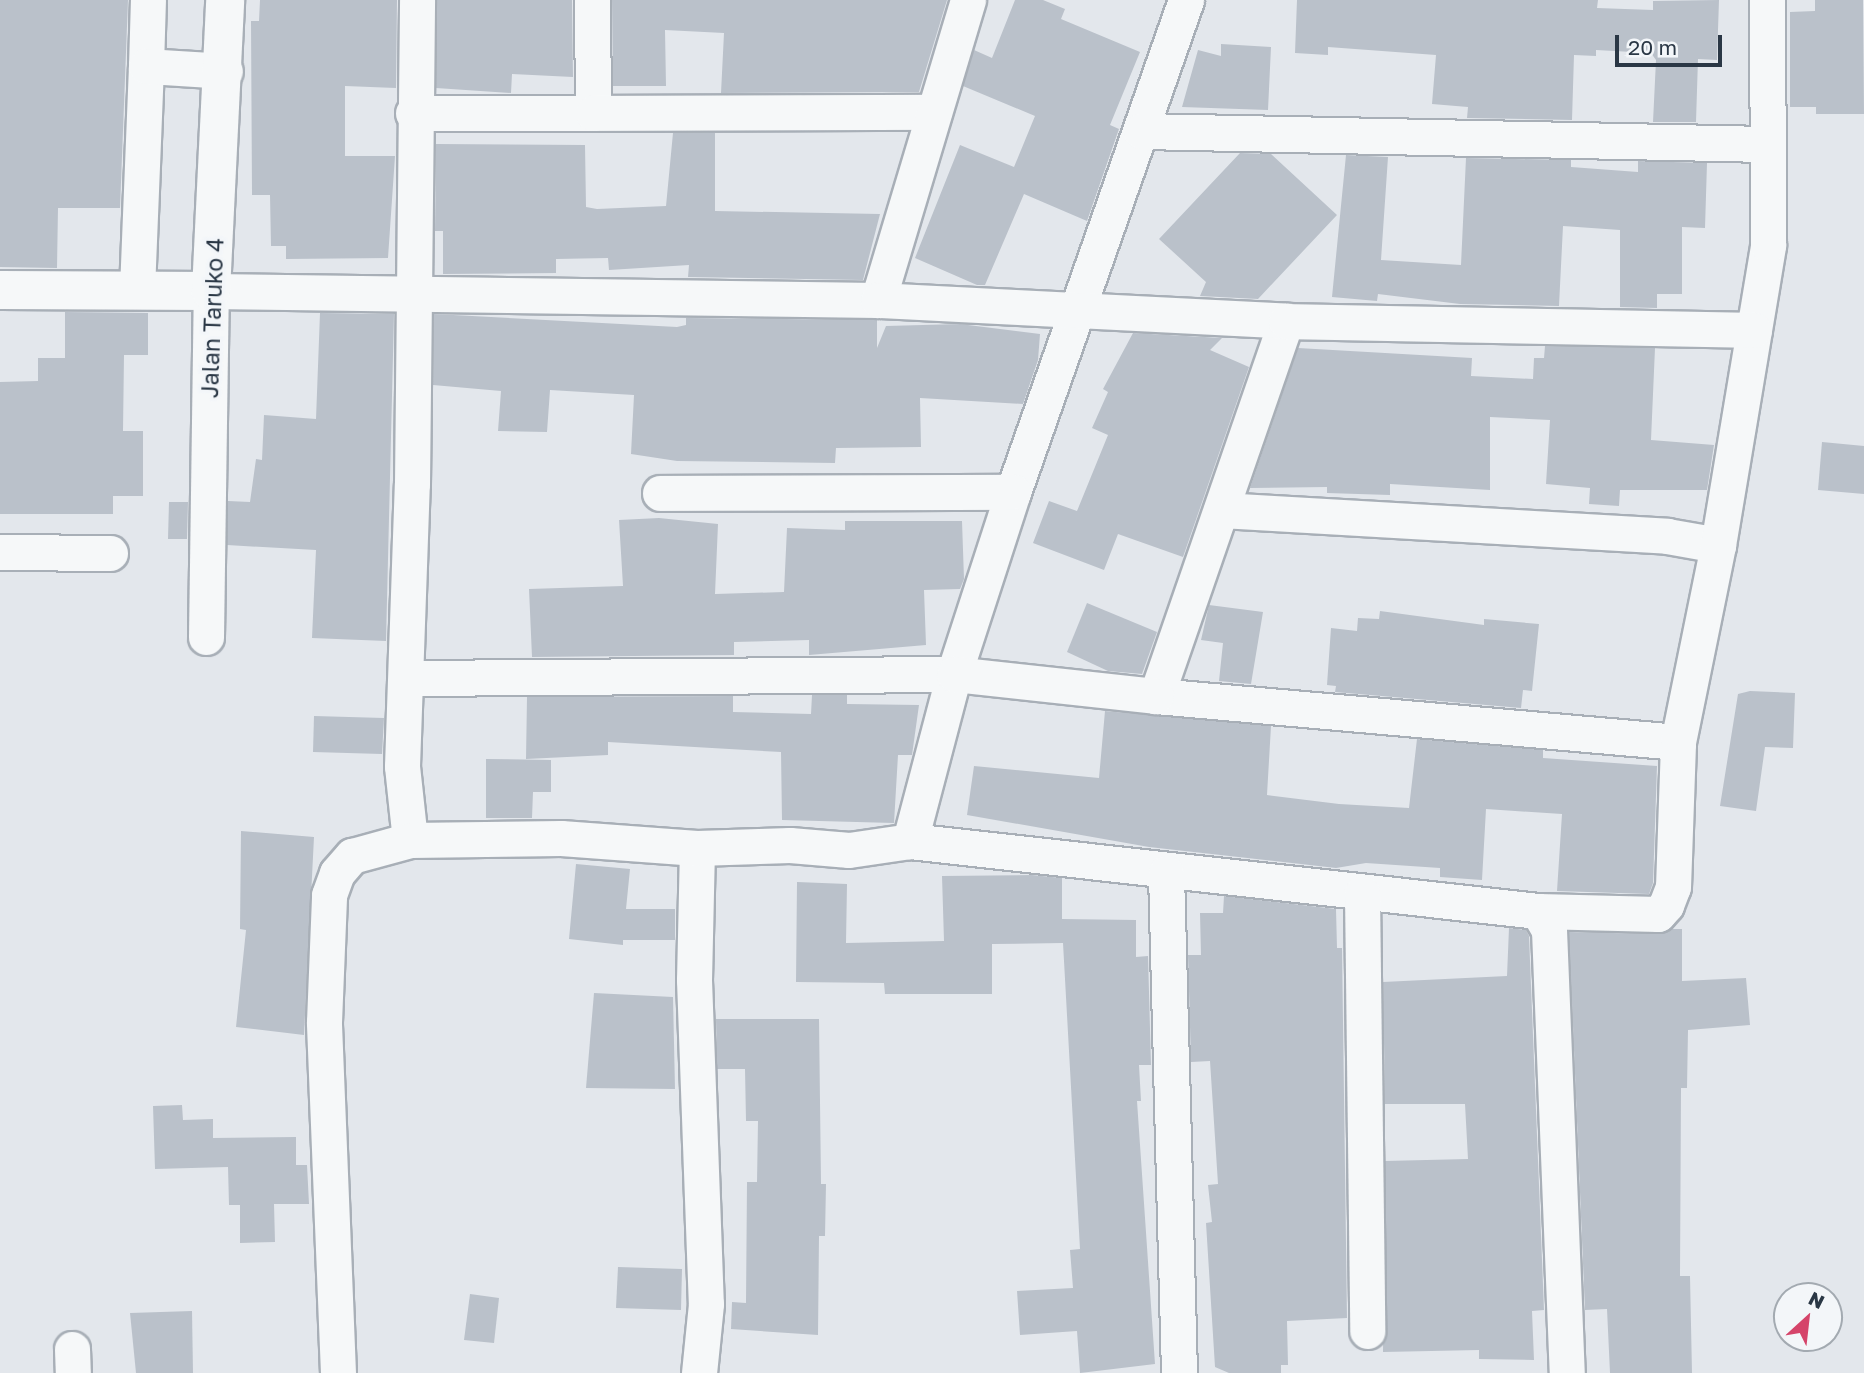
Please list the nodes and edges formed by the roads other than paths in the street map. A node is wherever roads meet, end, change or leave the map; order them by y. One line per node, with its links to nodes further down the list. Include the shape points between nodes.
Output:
1 (148, 0): 8 (street)
2 (225, 0): 9 (street, Jalan Taruko 4)
3 (417, 0): 11 (street)
4 (592, 0): 12 (street)
5 (968, 0): 10 (street)
6 (1186, 0): 13 (street)
7 (1767, 0): 14 (street)
8 (146, 66): 9 (street); 16 (street)
9 (225, 71): 17 (street, Jalan Taruko 4)
10 (934, 112): 12 (street); 19 (street)
11 (414, 113): 12 (street); 18 (street)
12 (593, 113)
13 (1141, 131): 14 (street); 20 (street)
14 (1765, 144): 22 (street, via 1768,244)
15 (0, 290): 16 (street)
16 (137, 290): 17 (street)
17 (211, 291): 18 (street); 29 (street, Jalan Taruko 4)
18 (412, 296): 19 (street); 31 (street)
19 (878, 300): 20 (street)
20 (1077, 311): 21 (street); 23 (street)
21 (1286, 321): 22 (street); 25 (street)
22 (1754, 330): 26 (street)
23 (1013, 492): 24 (street); 30 (street)
24 (660, 494)
25 (1221, 510): 26 (street, via 1667,536); 32 (street)
26 (1718, 545): 33 (street)
27 (0, 552): 28 (street)
28 (110, 553)
29 (206, 637)
30 (954, 674): 31 (street); 32 (street); 35 (street)
31 (407, 678): 34 (street, via 402,766)
32 (1156, 695): 33 (street)
33 (1678, 741): 39 (street, via 1673,887 1666,905 1658,914)
34 (410, 840): 36 (street, via 561,838); 41 (street, via 352,856 337,873 329,895 327,1175)
35 (910, 841): 36 (street, via 849,850); 37 (street)
36 (697, 848): 42 (street, via 694,980 706,1304)
37 (1166, 873): 38 (street); 43 (street)
38 (1362, 893): 39 (street); 40 (street)
39 (1538, 911): 44 (street, via 1549,930)
40 (1367, 1331)
41 (338, 1373)
42 (699, 1373)
43 (1179, 1373)
44 (1567, 1373)

